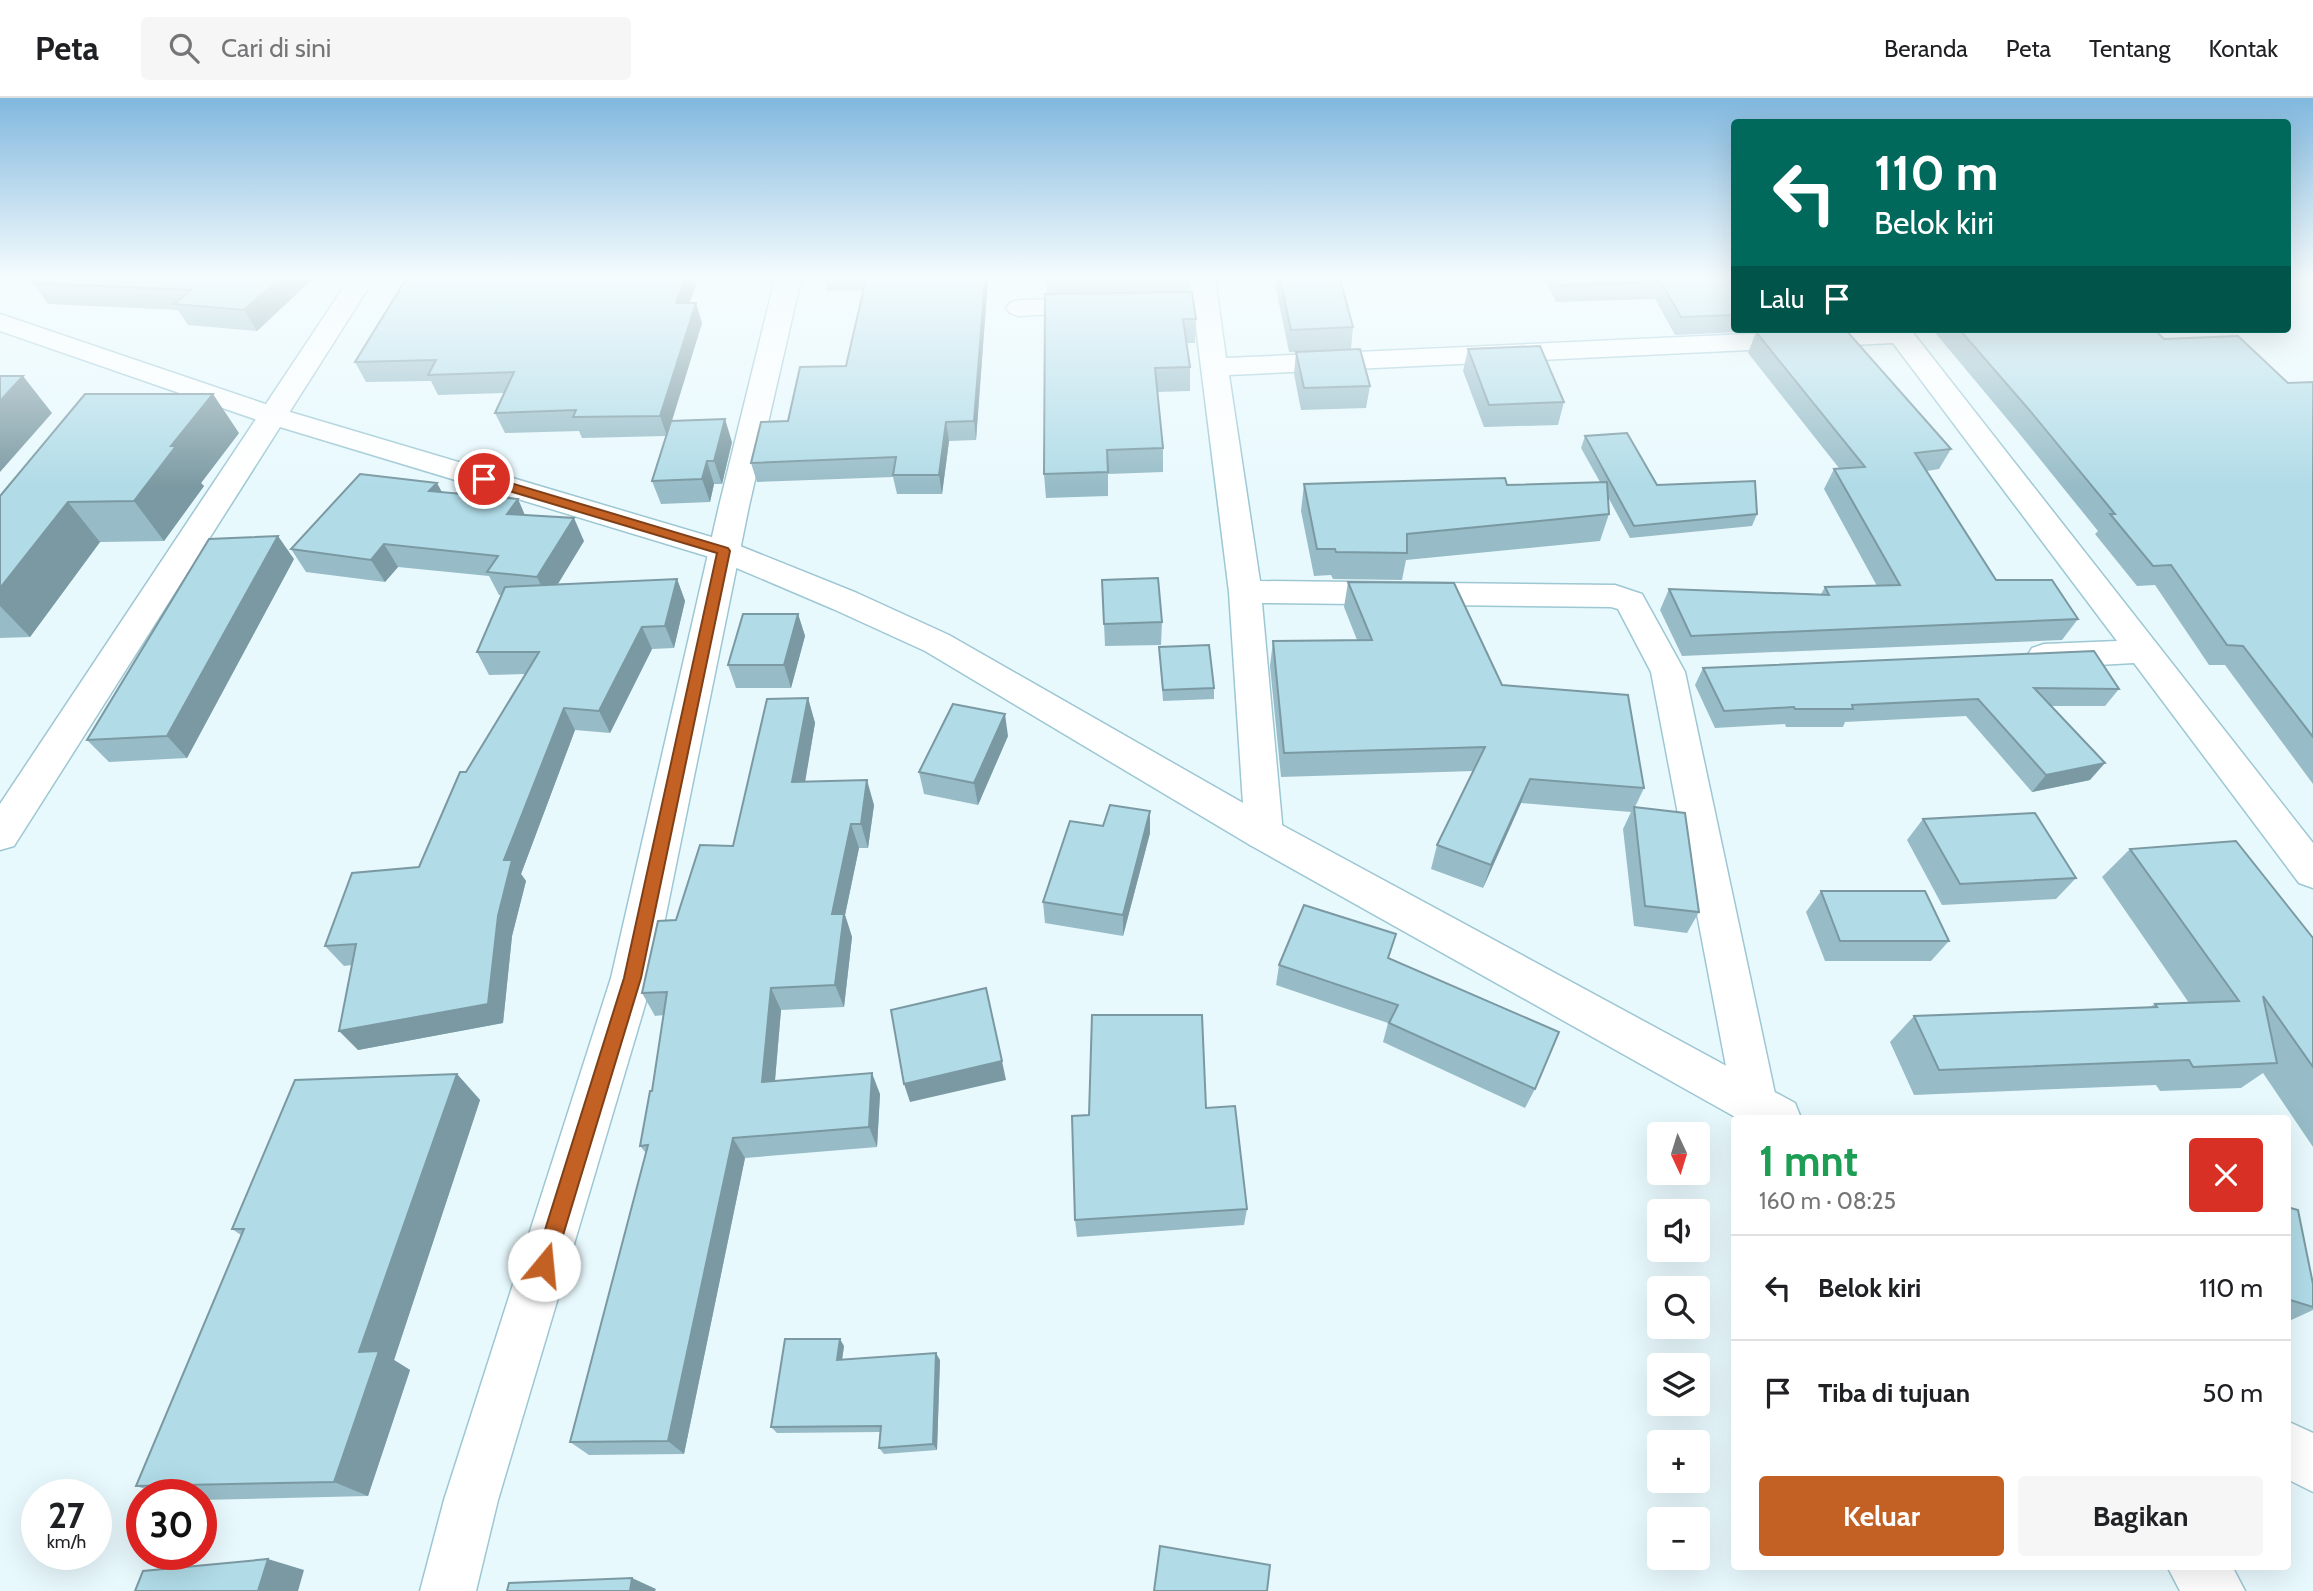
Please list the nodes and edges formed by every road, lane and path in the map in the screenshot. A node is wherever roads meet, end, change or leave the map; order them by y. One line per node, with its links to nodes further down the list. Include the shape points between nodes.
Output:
1 (77, 349): 8 (street)
2 (314, 349): 8 (street)
3 (772, 349): 9 (street)
4 (1211, 349): 7 (street)
5 (1574, 349): 7 (street)
6 (1912, 349): 11 (street)
7 (1216, 367): 10 (street)
8 (270, 415): 9 (street); 14 (street)
9 (724, 551): 13 (street, via 937,643); 20 (street, via 632,978 471,1500)
10 (1245, 592): 13 (street); 16 (street, via 1622,597 1630,602 1681,672)
11 (2145, 652): 12 (street); 15 (street)
12 (2007, 657)
13 (1264, 834): 16 (street)
14 (0, 835)
15 (2313, 872)
16 (1767, 1111)
17 (2291, 1450): 18 (street)
18 (2313, 1465)
19 (2198, 1570): 21 (street)
20 (448, 1591)
21 (2217, 1591)

